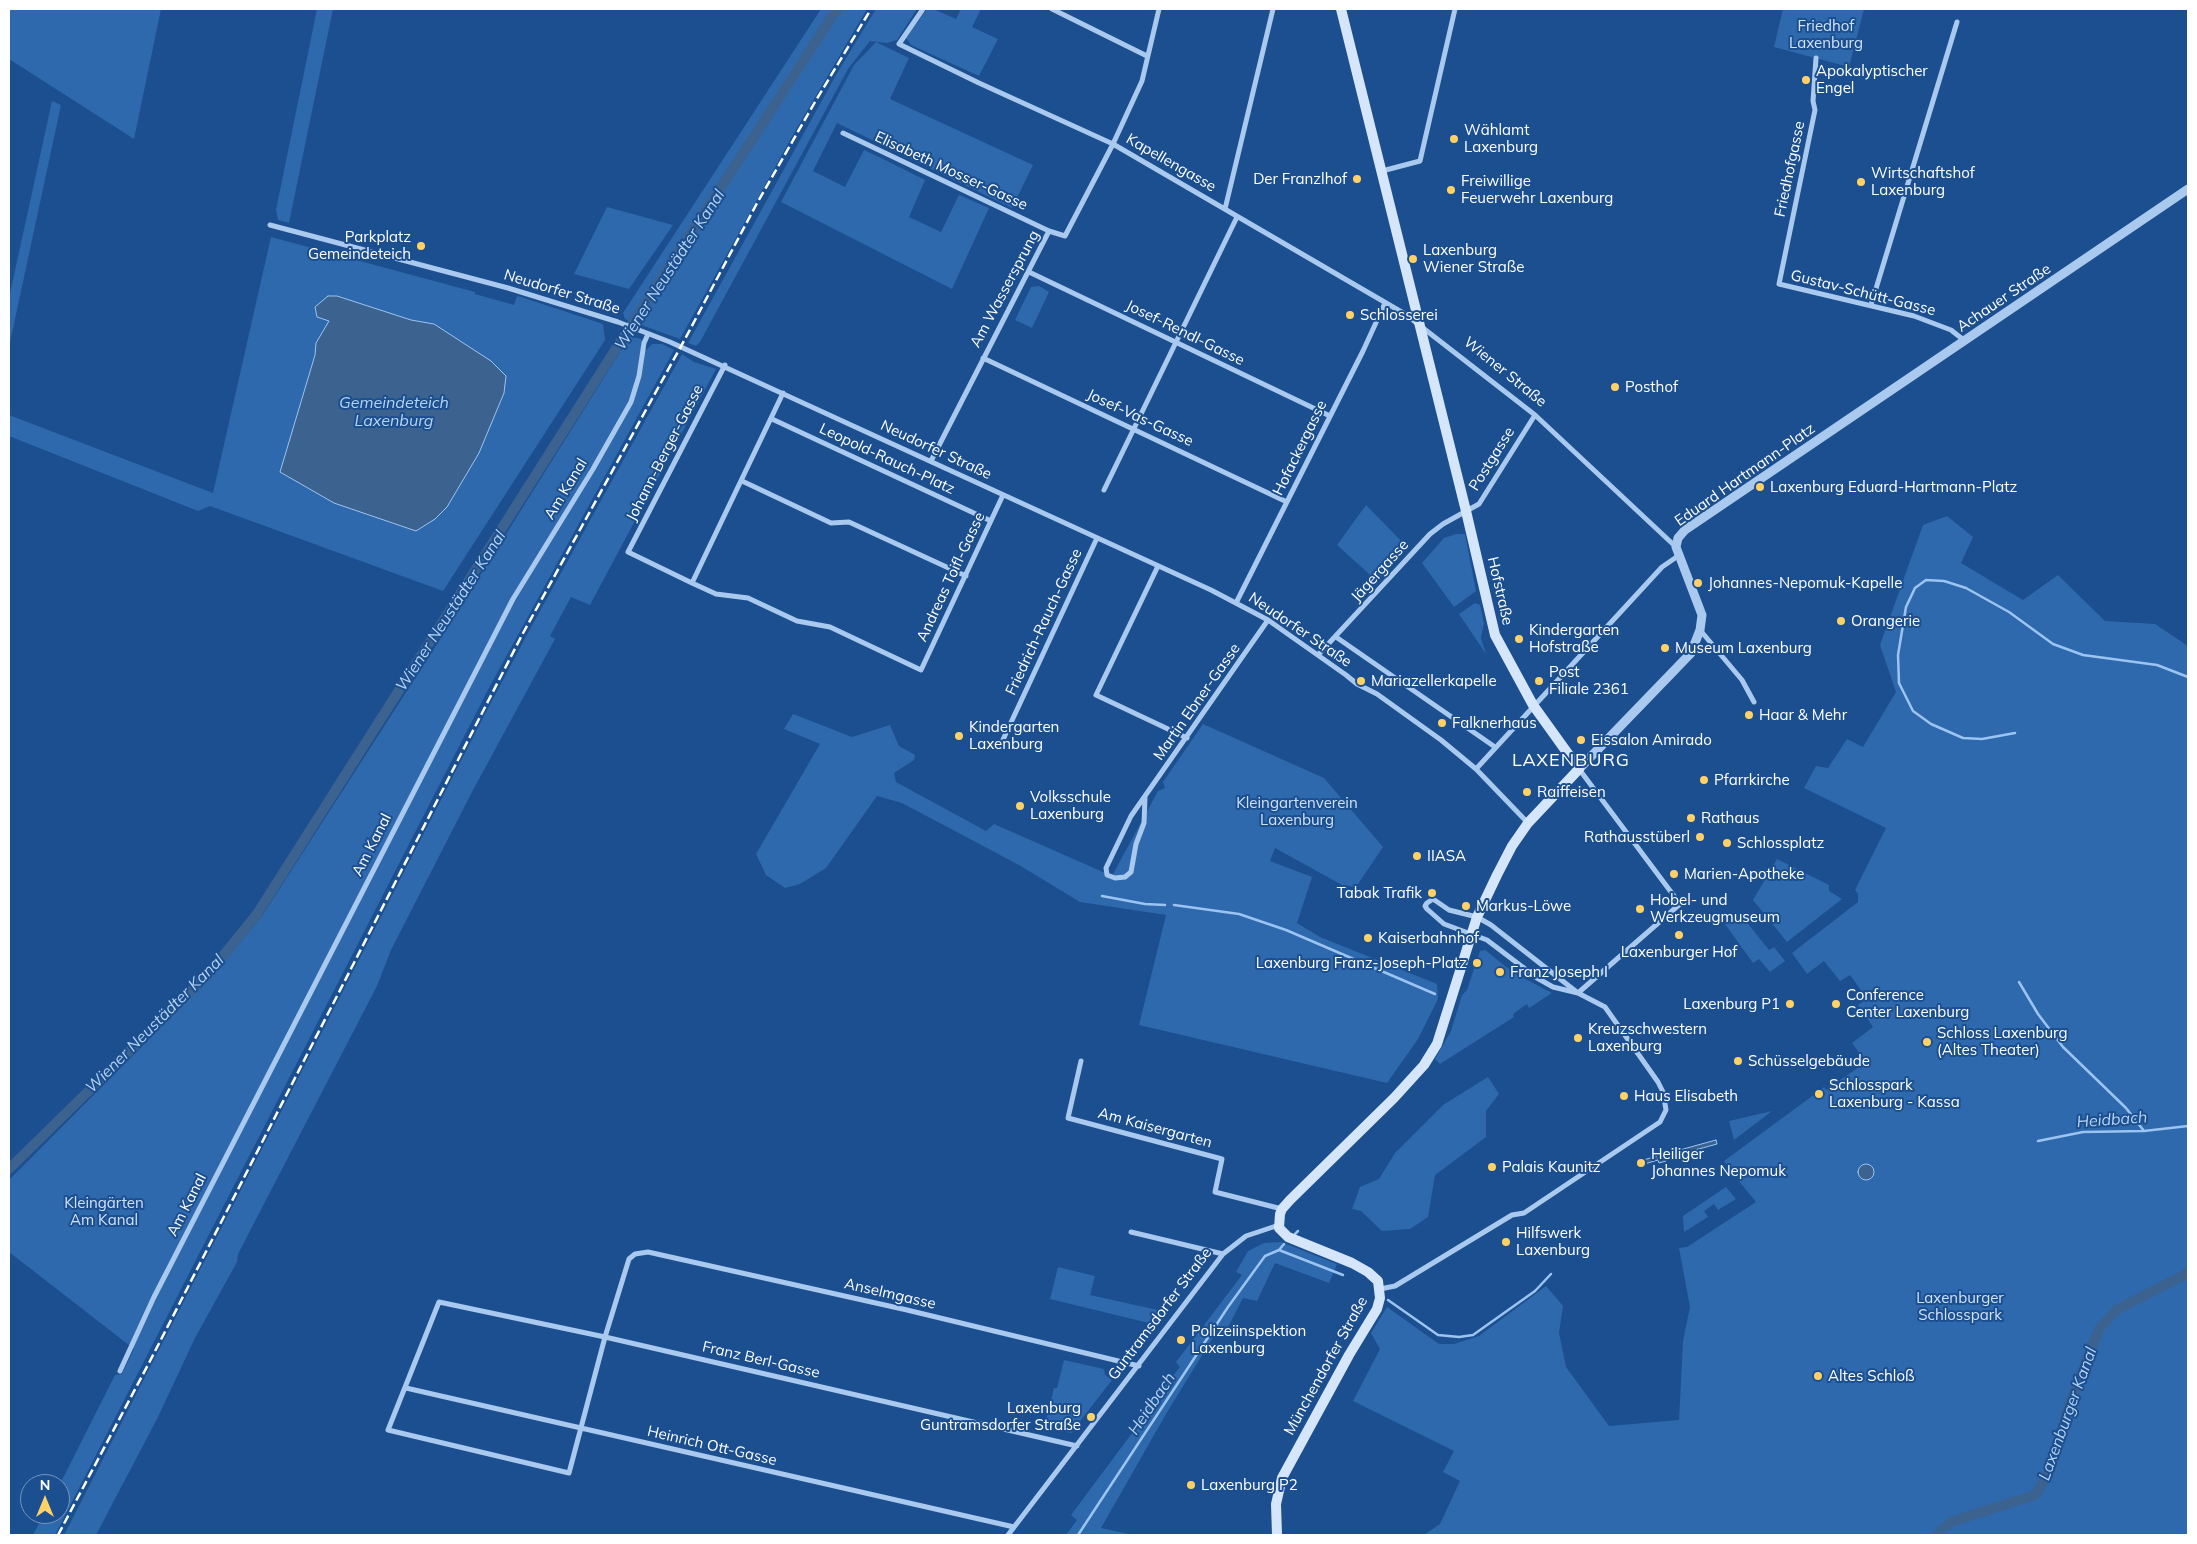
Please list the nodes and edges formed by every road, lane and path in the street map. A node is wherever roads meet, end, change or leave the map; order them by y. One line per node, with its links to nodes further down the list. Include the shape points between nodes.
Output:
1 (923, 9): 11 (street, Kapellengasse, via 899,44)
2 (1052, 9): 8 (street)
3 (1159, 9): 8 (street, Am Wassersprung)
4 (1273, 9): 14 (street)
5 (1341, 9): 12 (main road)
6 (1455, 9): 12 (street, via 1420,161)
7 (1957, 22): 21 (street)
8 (1147, 56): 11 (street, Am Wassersprung, via 1142,82)
9 (1816, 58): 19 (street, Friedhofgasse, via 1815,110)
10 (843, 133): 17 (street, Elisabeth Mosser-Gasse)
11 (1113, 144): 14 (street, Kapellengasse); 17 (street, Am Wassersprung, via 1066,236)
12 (1382, 171): 22 (main road)
13 (2188, 189): 24 (street, Achauer Straße)
14 (1225, 209): 15 (street, Kapellengasse)
15 (1237, 217): 20 (street, Kapellengasse); 25 (street)
16 (270, 225): 23 (street, Neudorfer Straße, via 508,288)
17 (1049, 231): 18 (street, Am Wassersprung)
18 (1029, 272): 25 (street, Josef-Rendl-Gasse); 26 (street, Am Wassersprung)
19 (1779, 284): 21 (street, Gustav-Schütt-Gasse)
20 (1384, 303): 22 (street, Kapellengasse); 30 (street, Hofackergasse)
21 (1871, 305): 24 (street, Gustav-Schütt-Gasse, via 1951,330)
22 (1418, 324): 29 (street, Wiener Straße); 39 (main road, Hofstraße)
23 (648, 334): 27 (street, Neudorfer Straße); 71 (street, Am Kanal, via 631,402 513,599 166,1272)
24 (1966, 341): 33 (street, Achauer Straße)
25 (1175, 342): 30 (street, Josef-Rendl-Gasse); 32 (street)
26 (983, 358): 32 (street, Josef-Vas-Gasse); 34 (street, Am Wassersprung)
27 (725, 365): 28 (street, Neudorfer Straße); 45 (street, Johann-Berger-Gasse, via 628,552)
28 (783, 393): 31 (street); 34 (street, Neudorfer Straße)
29 (1535, 415): 39 (street, Postgasse, via 1479,504); 42 (street, Wiener Straße)
30 (1330, 416): 38 (street, Hofackergasse)
31 (772, 419): 35 (street); 40 (street, Leopold-Rauch-Platz)
32 (1135, 429): 36 (street); 38 (street, Josef-Vas-Gasse)
33 (1835, 430): 42 (street, Eduard Hartmann-Platz, via 1685,530 1678,538)
34 (931, 461): 37 (street, Neudorfer Straße)
35 (742, 481): 44 (street, via 831,523 849,522); 45 (street)
36 (1104, 490)
37 (1003, 495): 40 (street, Andreas Toifl-Gasse); 41 (street, Neudorfer Straße)
38 (1287, 502): 46 (street, Hofackergasse)
39 (1466, 511): 49 (street, Jägergasse, via 1430,534); 52 (main road, Hofstraße, via 1495,635)
40 (991, 521): 44 (street, Andreas Toifl-Gasse)
41 (1097, 538): 43 (street, Neudorfer Straße); 54 (street, Friedrich-Rauch-Gasse)
42 (1677, 552): 48 (street, Wiener Straße, via 1698,600 1702,615); 52 (street)
43 (1158, 566): 46 (street, Neudorfer Straße); 53 (street, via 1096,695)
44 (966, 576): 45 (street, Andreas Toifl-Gasse, via 921,670 830,628 797,621 748,598 716,594)
45 (692, 584)
46 (1236, 603): 47 (street, Neudorfer Straße)
47 (1268, 620): 50 (street, Neudorfer Straße); 53 (street, Martin Ebner-Gasse)
48 (1700, 630): 51 (street, via 1742,680); 57 (street, via 1691,653)
49 (1336, 637): 50 (street, Jägergasse); 55 (street)
50 (1318, 656): 56 (street, Neudorfer Straße, via 1385,699)
51 (1754, 702)
52 (1533, 705): 55 (street); 57 (main road, Hofstraße)
53 (1187, 738): 58 (street, Martin Ebner-Gasse)
54 (1001, 744)
55 (1496, 746): 56 (street)
56 (1476, 769): 59 (street, Neudorfer Straße)
57 (1579, 769): 59 (main road); 62 (street, Hofstraße, via 1680,904)
58 (1145, 798): 58 (street, Martin Ebner-Gasse, via 1144,823 1130,872 1125,877 1107,875 1106,868 1127,825)
59 (1528, 823): 60 (main road, via 1512,846)
60 (1477, 917): 61 (main road); 61 (street, via 1449,910 1433,899 1425,906 1439,920); 62 (street)
61 (1472, 934): 62 (street, via 1487,940 1553,987); 64 (main road, via 1437,1044 1424,1065)
62 (1578, 993): 68 (street, Münchendorfer Straße, via 1605,1007 1658,1082 1666,1110 1660,1122 1524,1213 1512,1215 1395,1286)
63 (1081, 1061): 64 (street, Am Kaisergarten, via 1068,1118 1222,1159 1214,1192)
64 (1282, 1208): 65 (main road)
65 (1279, 1225): 67 (street, Guntramsdorfer Straße, via 1246,1236); 68 (main road, via 1288,1237 1368,1272 1378,1281)
66 (1131, 1232): 67 (street)
67 (1223, 1254): 70 (street, Guntramsdorfer Straße)
68 (1380, 1289): 77 (main road, Münchendorfer Straße, via 1377,1309 1282,1478 1276,1504)
69 (604, 1337): 70 (street, Anselmgasse, via 629,1259 635,1254 648,1252); 72 (street, Franz Berl-Gasse, via 438,1302); 73 (street); 74 (street, Franz Berl-Gasse)
70 (1139, 1366): 74 (street, Guntramsdorfer Straße)
71 (120, 1371)
72 (406, 1388): 73 (street, Heinrich Ott-Gasse); 73 (street, via 388,1430 570,1473)
73 (581, 1430): 75 (street, Heinrich Ott-Gasse)
74 (1077, 1446): 75 (street, Guntramsdorfer Straße)
75 (1014, 1527): 76 (street, Guntramsdorfer Straße)
76 (1008, 1535)
77 (1277, 1535)

